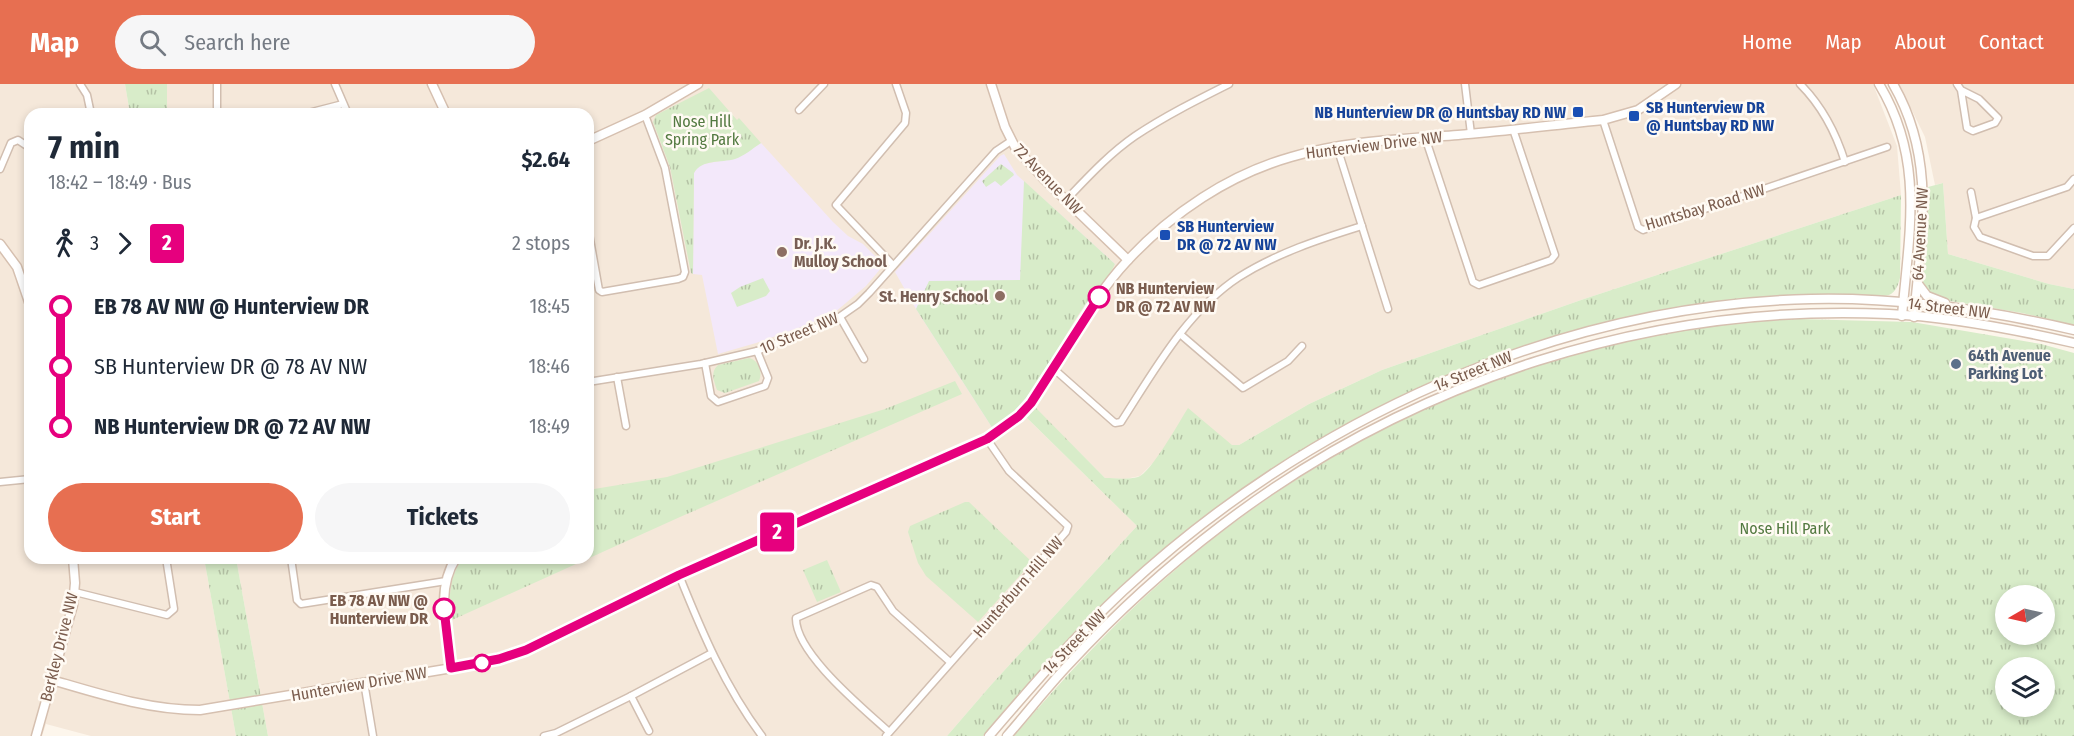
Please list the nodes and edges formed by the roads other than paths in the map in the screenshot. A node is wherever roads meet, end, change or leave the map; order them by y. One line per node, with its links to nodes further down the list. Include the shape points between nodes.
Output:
1 (80, 84): 17 (street)
2 (217, 84): 18 (street)
3 (334, 84): 16 (street)
4 (432, 84): 21 (main road)
5 (698, 84): 23 (main road)
6 (824, 84): 22 (street)
7 (896, 84): 44 (street, via 906,113 905,123 836,205)
8 (991, 84): 29 (main road, 72 Avenue NW)
9 (1229, 84): 37 (street, via 1178,109 1133,138)
10 (1465, 84): 26 (street)
11 (1676, 84): 24 (main road, Hunterview Drive NW, via 1638,110)
12 (1800, 84): 33 (street, via 1829,123)
13 (1879, 84): 45 (main road, 64 Avenue NW, via 1900,129 1909,170 1911,207)
14 (1893, 84): 46 (main road, 64 Avenue NW, via 1915,138 1923,177)
15 (1959, 87): 15 (street, via 1967,128 1973,131 1995,123 1998,118 1979,99)
16 (343, 104): 19 (street); 20 (street)
17 (90, 108)
18 (217, 108)
19 (327, 108)
20 (345, 108)
21 (443, 108)
22 (799, 110)
23 (645, 115): 28 (main road); 43 (street, via 665,168 685,272 678,279 602,292)
24 (1603, 120): 25 (main road, Hunterview Drive NW); 33 (street, Huntsbay Road NW, via 1638,227 1643,230)
25 (1513, 129): 26 (main road, Hunterview Drive NW); 27 (street, via 1555,255 1551,260 1479,285 1473,282)
26 (1470, 134): 27 (main road, Hunterview Drive NW)
27 (1425, 137): 31 (main road, Hunterview Drive NW)
28 (594, 138)
29 (1011, 141): 37 (main road, 72 Avenue NW); 44 (street, 10 Street NW, via 996,151)
30 (24, 144): 34 (street, via 18,140 11,143)
31 (1337, 147): 39 (street); 42 (main road, Hunterview Drive NW, via 1268,164 1211,190 1164,225)
32 (1887, 147): 33 (street, Huntsbay Road NW)
33 (1845, 162)
34 (0, 169)
35 (2074, 179): 38 (street, via 2067,186)
36 (1971, 192): 38 (street)
37 (1066, 200): 42 (main road, 72 Avenue NW)
38 (1976, 218): 40 (street, via 1974,227 1980,237 2033,256 2048,256)
39 (1362, 226): 51 (street); 57 (street, via 1296,248 1238,278)
40 (2074, 228)
41 (0, 244): 47 (main road, via 17,267)
42 (1128, 260): 63 (main road, Hunterview Drive NW, via 1110,280)
43 (594, 262)
44 (893, 265): 54 (street, 10 Street NW, via 858,304)
45 (1906, 265): 48 (main road, via 1900,291); 49 (main road, 64 Avenue NW)
46 (1917, 284): 50 (main road, 64 Avenue NW); 52 (main road, via 1938,302)
47 (24, 285)
48 (1885, 301): 49 (main road, 14 Street NW); 90 (main road, 14 Street NW, via 1766,302 1619,324 1527,349 1389,407 1326,441 1243,494 1183,539 1065,649)
49 (1903, 302): 50 (main road, 14 Street NW); 53 (main road, 64 Avenue NW)
50 (1915, 303): 52 (main road, 14 Street NW); 55 (main road, 64 Avenue NW)
51 (1389, 309)
52 (1979, 311): 56 (main road, 14 Street NW)
53 (1902, 315): 55 (main road, 14 Street NW); 91 (main road, 14 Street NW, via 1766,315 1620,337 1531,362 1397,417 1318,461 1221,525 1138,596 1071,662)
54 (840, 317): 60 (street, 10 Street NW); 61 (street)
55 (1914, 317): 58 (main road, 14 Street NW, via 1988,325)
56 (2074, 330)
57 (1180, 334): 59 (street, via 1243,388 1288,361); 63 (street, via 1121,422 1115,423)
58 (2074, 343)
59 (1302, 346)
60 (757, 351): 62 (street, 10 Street NW); 62 (street, via 768,378 765,386 718,402 711,396)
61 (864, 359)
62 (705, 363): 64 (street, 10 Street NW)
63 (1054, 369): 67 (main road, Hunterview Drive NW, via 1019,416)
64 (617, 377): 65 (street, 10 Street NW); 66 (street)
65 (594, 381)
66 (626, 426)
67 (987, 439): 74 (main road, Hunterview Drive NW); 78 (street, Hunterburn Hill NW, via 1009,471 1068,526)
68 (24, 480): 69 (street)
69 (0, 482)
70 (73, 564): 76 (main road, Berkley Drive NW)
71 (167, 564): 76 (street, via 174,609 167,615)
72 (292, 564): 75 (street, via 297,600 301,604)
73 (453, 564): 75 (main road)
74 (679, 575): 77 (street); 79 (main road, Hunterview Drive NW, via 526,650)
75 (446, 581): 79 (main road, via 444,607)
76 (75, 592): 80 (main road, Berkley Drive NW)
77 (712, 653): 82 (street); 89 (street, via 730,689)
78 (950, 662): 84 (street, Hunterburn Hill NW); 84 (street, via 893,611 878,587 871,585 796,618 806,646 822,668)
79 (451, 668): 81 (main road, Hunterview Drive NW)
80 (52, 680): 81 (main road, Hunterview Drive NW, via 147,706 183,710); 86 (main road, Berkley Drive NW)
81 (364, 682): 87 (street)
82 (631, 696): 83 (street); 85 (street)
83 (649, 731)
84 (887, 734)
85 (556, 735): 88 (street)
86 (36, 736)
87 (373, 736)
88 (544, 736)
89 (762, 736)
90 (989, 736)
91 (1006, 736)

